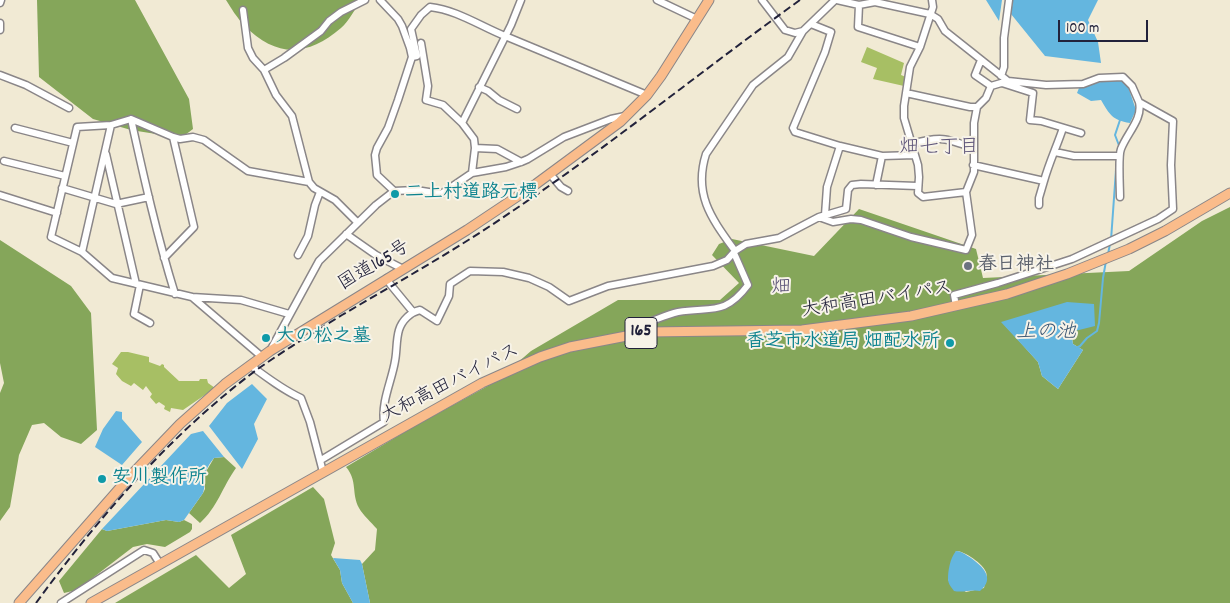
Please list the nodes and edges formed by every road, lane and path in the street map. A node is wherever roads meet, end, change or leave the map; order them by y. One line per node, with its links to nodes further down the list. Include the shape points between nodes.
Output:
1 (365, 0): 23 (street, via 341,12 321,31)
2 (380, 0): 21 (street, via 402,26)
3 (521, 0): 18 (street)
4 (657, 0): 13 (street)
5 (708, 0): 13 (highway, 国道165号)
6 (762, 0): 17 (street, via 785,30)
7 (836, 0): 10 (street); 15 (street)
8 (932, 0): 12 (street)
9 (1009, 0): 25 (street)
10 (859, 6): 12 (street, via 875,2); 20 (street, via 858,28)
11 (244, 10): 23 (street, via 248,48)
12 (930, 14): 20 (street); 22 (street, via 938,18 945,31)
13 (697, 19): 29 (highway, 国道165号)
14 (0, 23): 16 (street)
15 (811, 24): 17 (street); 44 (street, via 831,32 793,128 794,132)
16 (0, 30)
17 (804, 32): 81 (street, via 788,57 753,85 704,160 701,188 704,201)
18 (504, 36): 21 (street, via 455,13 430,7 412,29 417,56); 27 (street); 29 (street)
19 (421, 43): 36 (street, via 428,86 426,100 443,105)
20 (920, 47): 28 (street, via 910,67)
21 (412, 57): 63 (street, via 376,155 377,175)
22 (981, 60): 25 (street); 26 (street, via 975,75)
23 (264, 70): 59 (street, via 276,95 292,116)
24 (0, 75): 32 (street)
25 (1003, 80): 26 (street); 30 (street, via 1046,85 1083,84 1098,78 1123,77 1132,86); 39 (street, via 1033,93 1030,120)
26 (991, 86): 31 (street)
27 (479, 87): 33 (street); 36 (street)
28 (906, 93): 31 (street); 43 (street, via 904,118)
29 (647, 94): 34 (highway, 国道165号)
30 (1138, 102): 51 (street, via 1140,113); 76 (street, via 1173,122 1173,209)
31 (978, 106): 46 (street)
32 (69, 108)
33 (517, 109)
34 (625, 116): 53 (street, via 564,136); 56 (highway, 国道165号)
35 (131, 119): 37 (street); 41 (street); 69 (street)
36 (462, 123): 45 (street, via 474,139)
37 (112, 125): 42 (street, via 76,127); 48 (street)
38 (15, 128): 42 (street)
39 (1063, 128): 40 (street); 47 (street)
40 (1081, 133)
41 (173, 137): 59 (street, via 204,140 248,171); 83 (street, via 194,227)
42 (73, 143): 57 (street)
43 (912, 144): 46 (street, via 934,138 952,140); 49 (street)
44 (840, 146): 50 (street); 75 (street)
45 (474, 148): 53 (street, via 497,149); 55 (street)
46 (973, 148): 54 (street)
47 (1055, 152): 51 (street, via 1074,156); 58 (street)
48 (106, 154): 71 (street); 72 (street)
49 (915, 155): 50 (street); 61 (street, via 919,178)
50 (882, 156): 60 (street)
51 (1119, 156): 70 (street)
52 (4, 161): 57 (street)
53 (521, 162): 55 (street)
54 (973, 165): 58 (street); 66 (street, via 974,172)
55 (472, 173): 63 (street, via 441,194)
56 (550, 174): 64 (street, via 560,187); 84 (highway, 国道165号)
57 (65, 176): 62 (street)
58 (1044, 181): 73 (street)
59 (309, 182): 65 (street)
60 (876, 185): 61 (street); 75 (street, via 852,186 848,190 846,209)
61 (917, 186): 66 (street, via 923,197)
62 (62, 188): 71 (street); 74 (street)
63 (394, 191): 77 (street)
64 (568, 191)
65 (320, 192): 77 (street, via 335,200); 82 (street, via 308,236)
66 (966, 192): 75 (street, via 972,235 966,250 911,237 861,220 833,222)
67 (1230, 193): 78 (highway, 大和高田バイパス / 165)
68 (0, 195): 74 (street)
69 (148, 197): 72 (street); 83 (street)
70 (1120, 197)
71 (95, 198): 72 (street); 80 (street)
72 (116, 204): 86 (street)
73 (1039, 205)
74 (57, 213): 80 (street, via 51,237)
75 (822, 216): 81 (street, via 779,238 746,244)
76 (1158, 219): 78 (street); 89 (street, via 1072,259 954,295)
77 (357, 222): 79 (street)
78 (1165, 231): 89 (highway, 大和高田バイパス / 165, via 1067,274 1007,294)
79 (346, 234): 84 (street); 91 (street, via 319,261)
80 (82, 252): 86 (street, via 112,278)
81 (734, 252): 90 (street, via 727,260 713,266 608,286 569,301 529,278 502,272 470,271 450,284 450,296 438,321 420,310); 93 (street, via 748,285 741,294 725,306 678,312 652,321)
82 (298, 255)
83 (164, 258): 87 (street)
84 (403, 269): 85 (highway, 国道165号)
85 (387, 278): 90 (street); 94 (highway, 国道165号)
86 (138, 285): 87 (street); 92 (street, via 134,314)
87 (175, 294): 88 (street)
88 (192, 297): 91 (street, via 241,300); 95 (street)
89 (956, 306): 93 (highway, 大和高田バイパス / 165, via 911,316 802,330)
90 (413, 312): 97 (street, via 399,329 384,422)
91 (289, 314): 94 (street)
92 (150, 323)
93 (647, 332): 98 (highway, 大和高田バイパス / 165, via 570,347 523,365 482,383)
94 (270, 350): 95 (highway, 国道165号)
95 (261, 356): 96 (highway, 国道165号)
96 (250, 365): 97 (street, via 284,391 301,398); 99 (highway, 国道165号, via 180,424)
97 (321, 460): 98 (street)
98 (323, 472): 100 (highway, 大和高田バイパス / 165)
99 (55, 562): 101 (highway, 国道165号); 102 (highway, 国道165号)
100 (160, 564): 103 (street, via 153,552 144,550); 104 (highway, 大和高田バイパス / 165)
101 (19, 603)
102 (24, 603)
103 (62, 603)
104 (91, 603)

